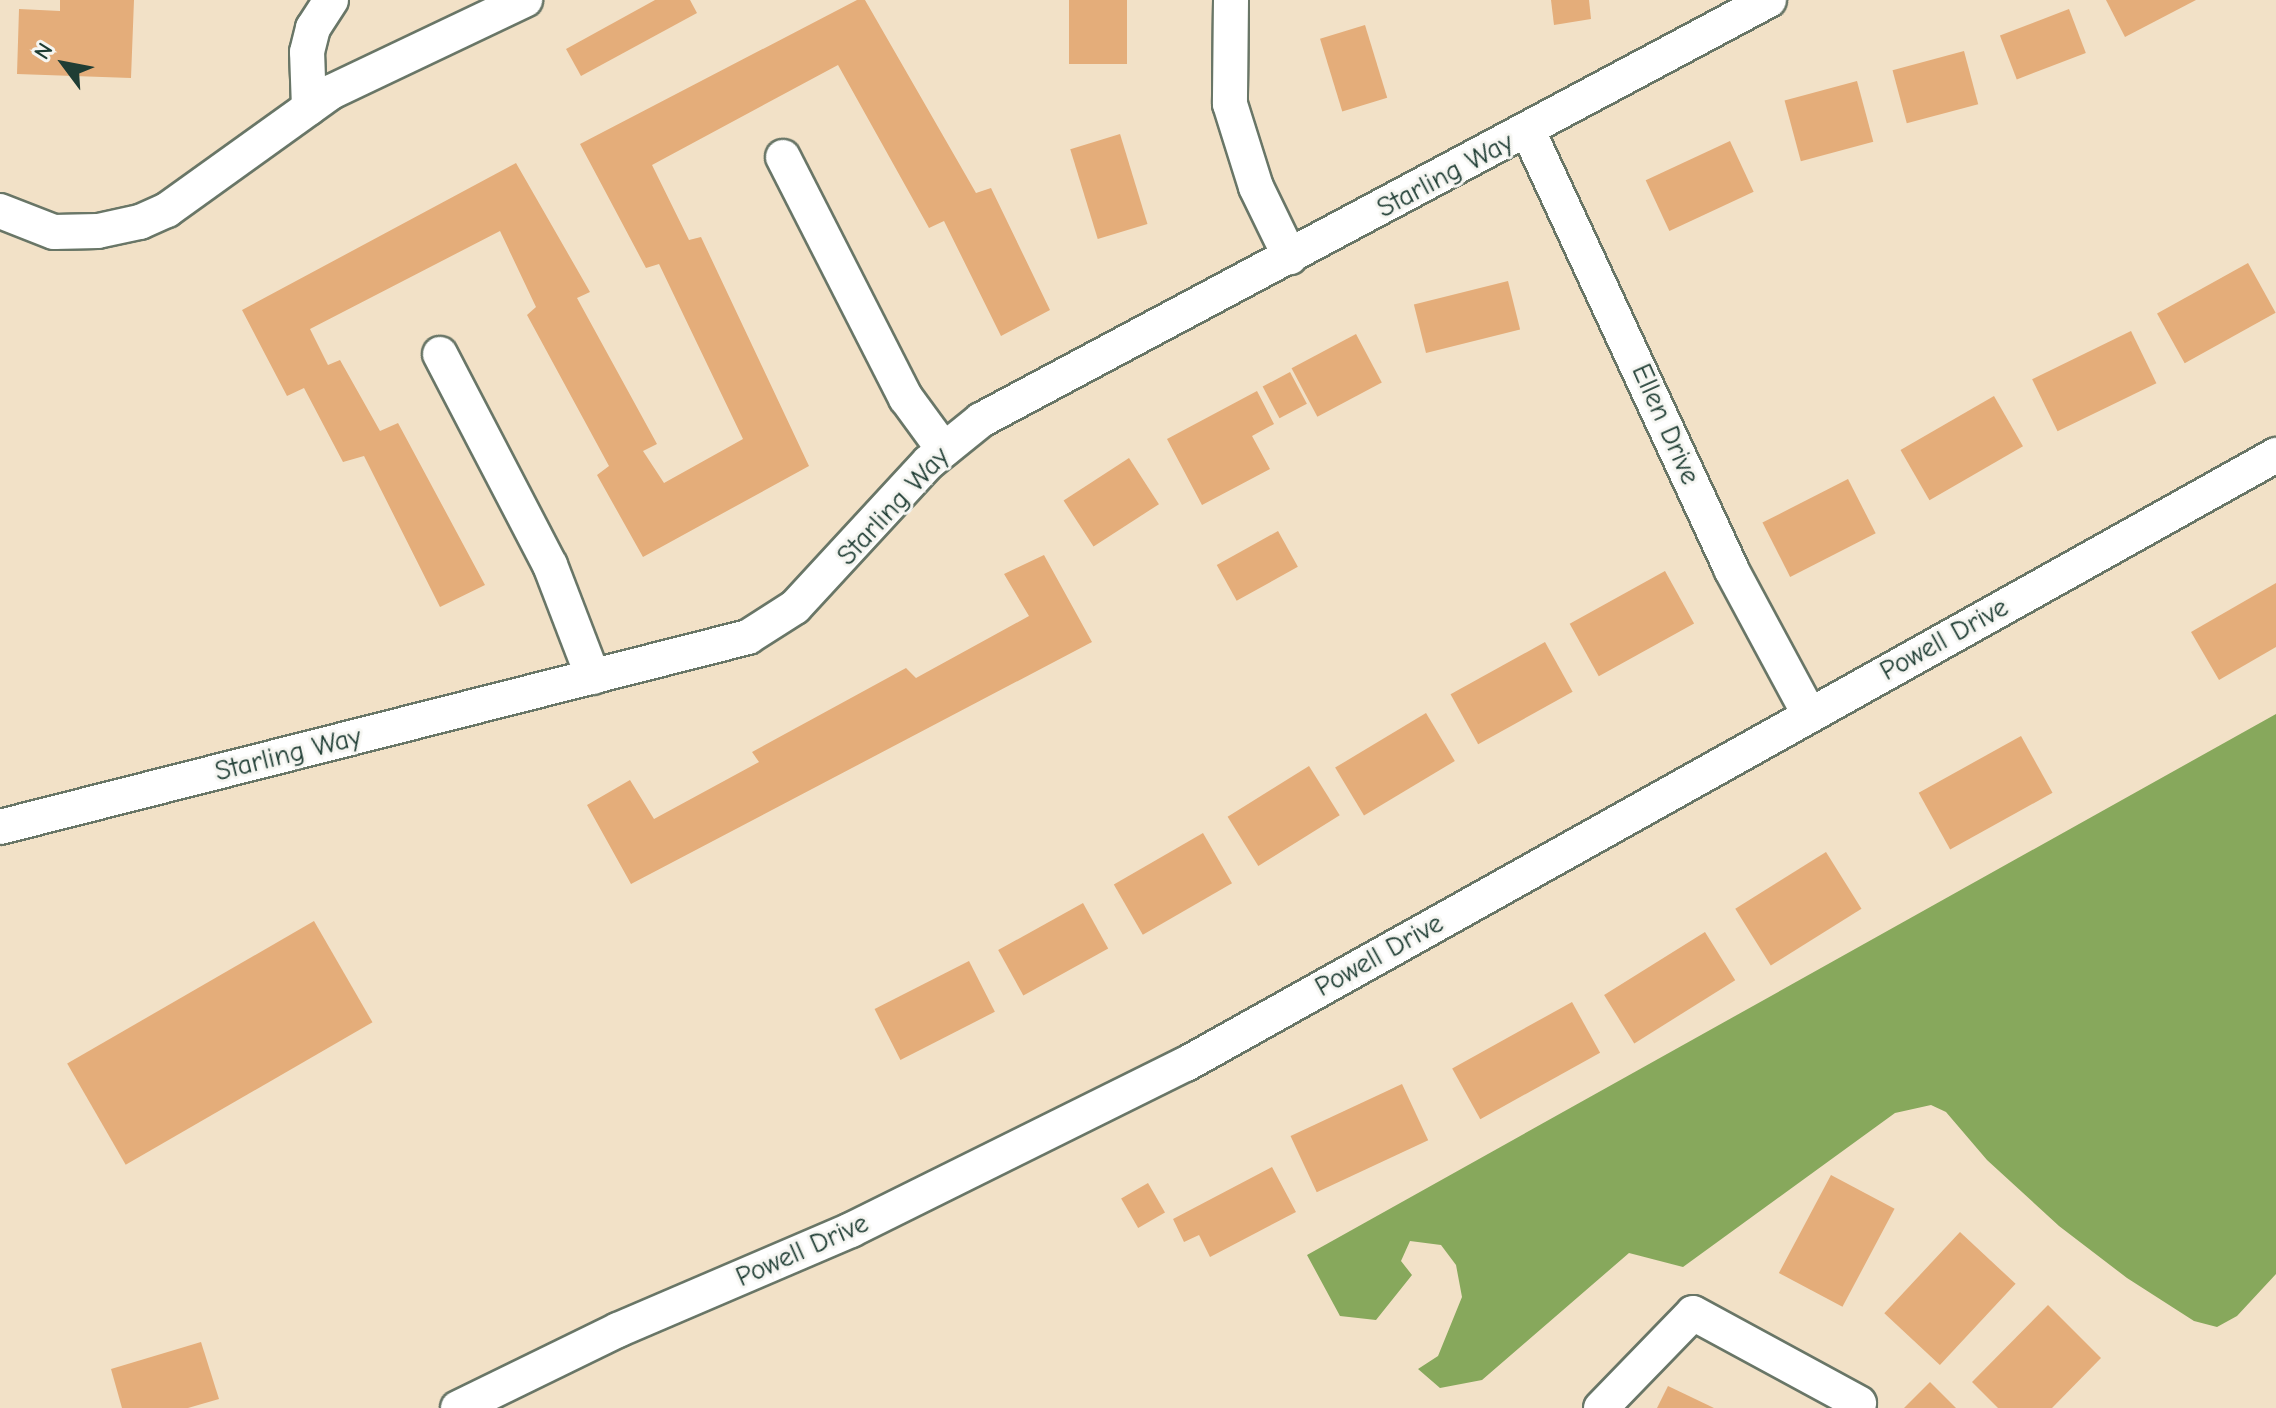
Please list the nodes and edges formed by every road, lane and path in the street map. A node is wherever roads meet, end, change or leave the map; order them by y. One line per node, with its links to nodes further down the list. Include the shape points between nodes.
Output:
1 (331, 0): 5 (street, via 313,28 307,52)
2 (525, 0): 5 (street, via 331,92)
3 (1231, 0): 9 (street, via 1230,104 1256,187)
4 (1769, 0): 6 (street, Starling Way)
5 (309, 108): 8 (street, via 167,210 140,222 98,231 54,232)
6 (1528, 131): 9 (street, Starling Way); 14 (street, Ellen Drive, via 1731,569)
7 (783, 157): 11 (street, via 906,398)
8 (0, 211)
9 (1290, 257): 11 (street, Starling Way, via 981,420)
10 (440, 354): 13 (street, via 550,565)
11 (944, 450): 13 (street, Starling Way, via 795,607 748,637)
12 (2276, 455): 14 (street, Powell Drive)
13 (593, 677): 15 (street, Starling Way)
14 (1809, 714): 17 (street, Powell Drive, via 1186,1064 851,1230 618,1330)
15 (0, 827)
16 (1859, 1403): 18 (street, via 1693,1313)
17 (458, 1408)
18 (1601, 1408)

